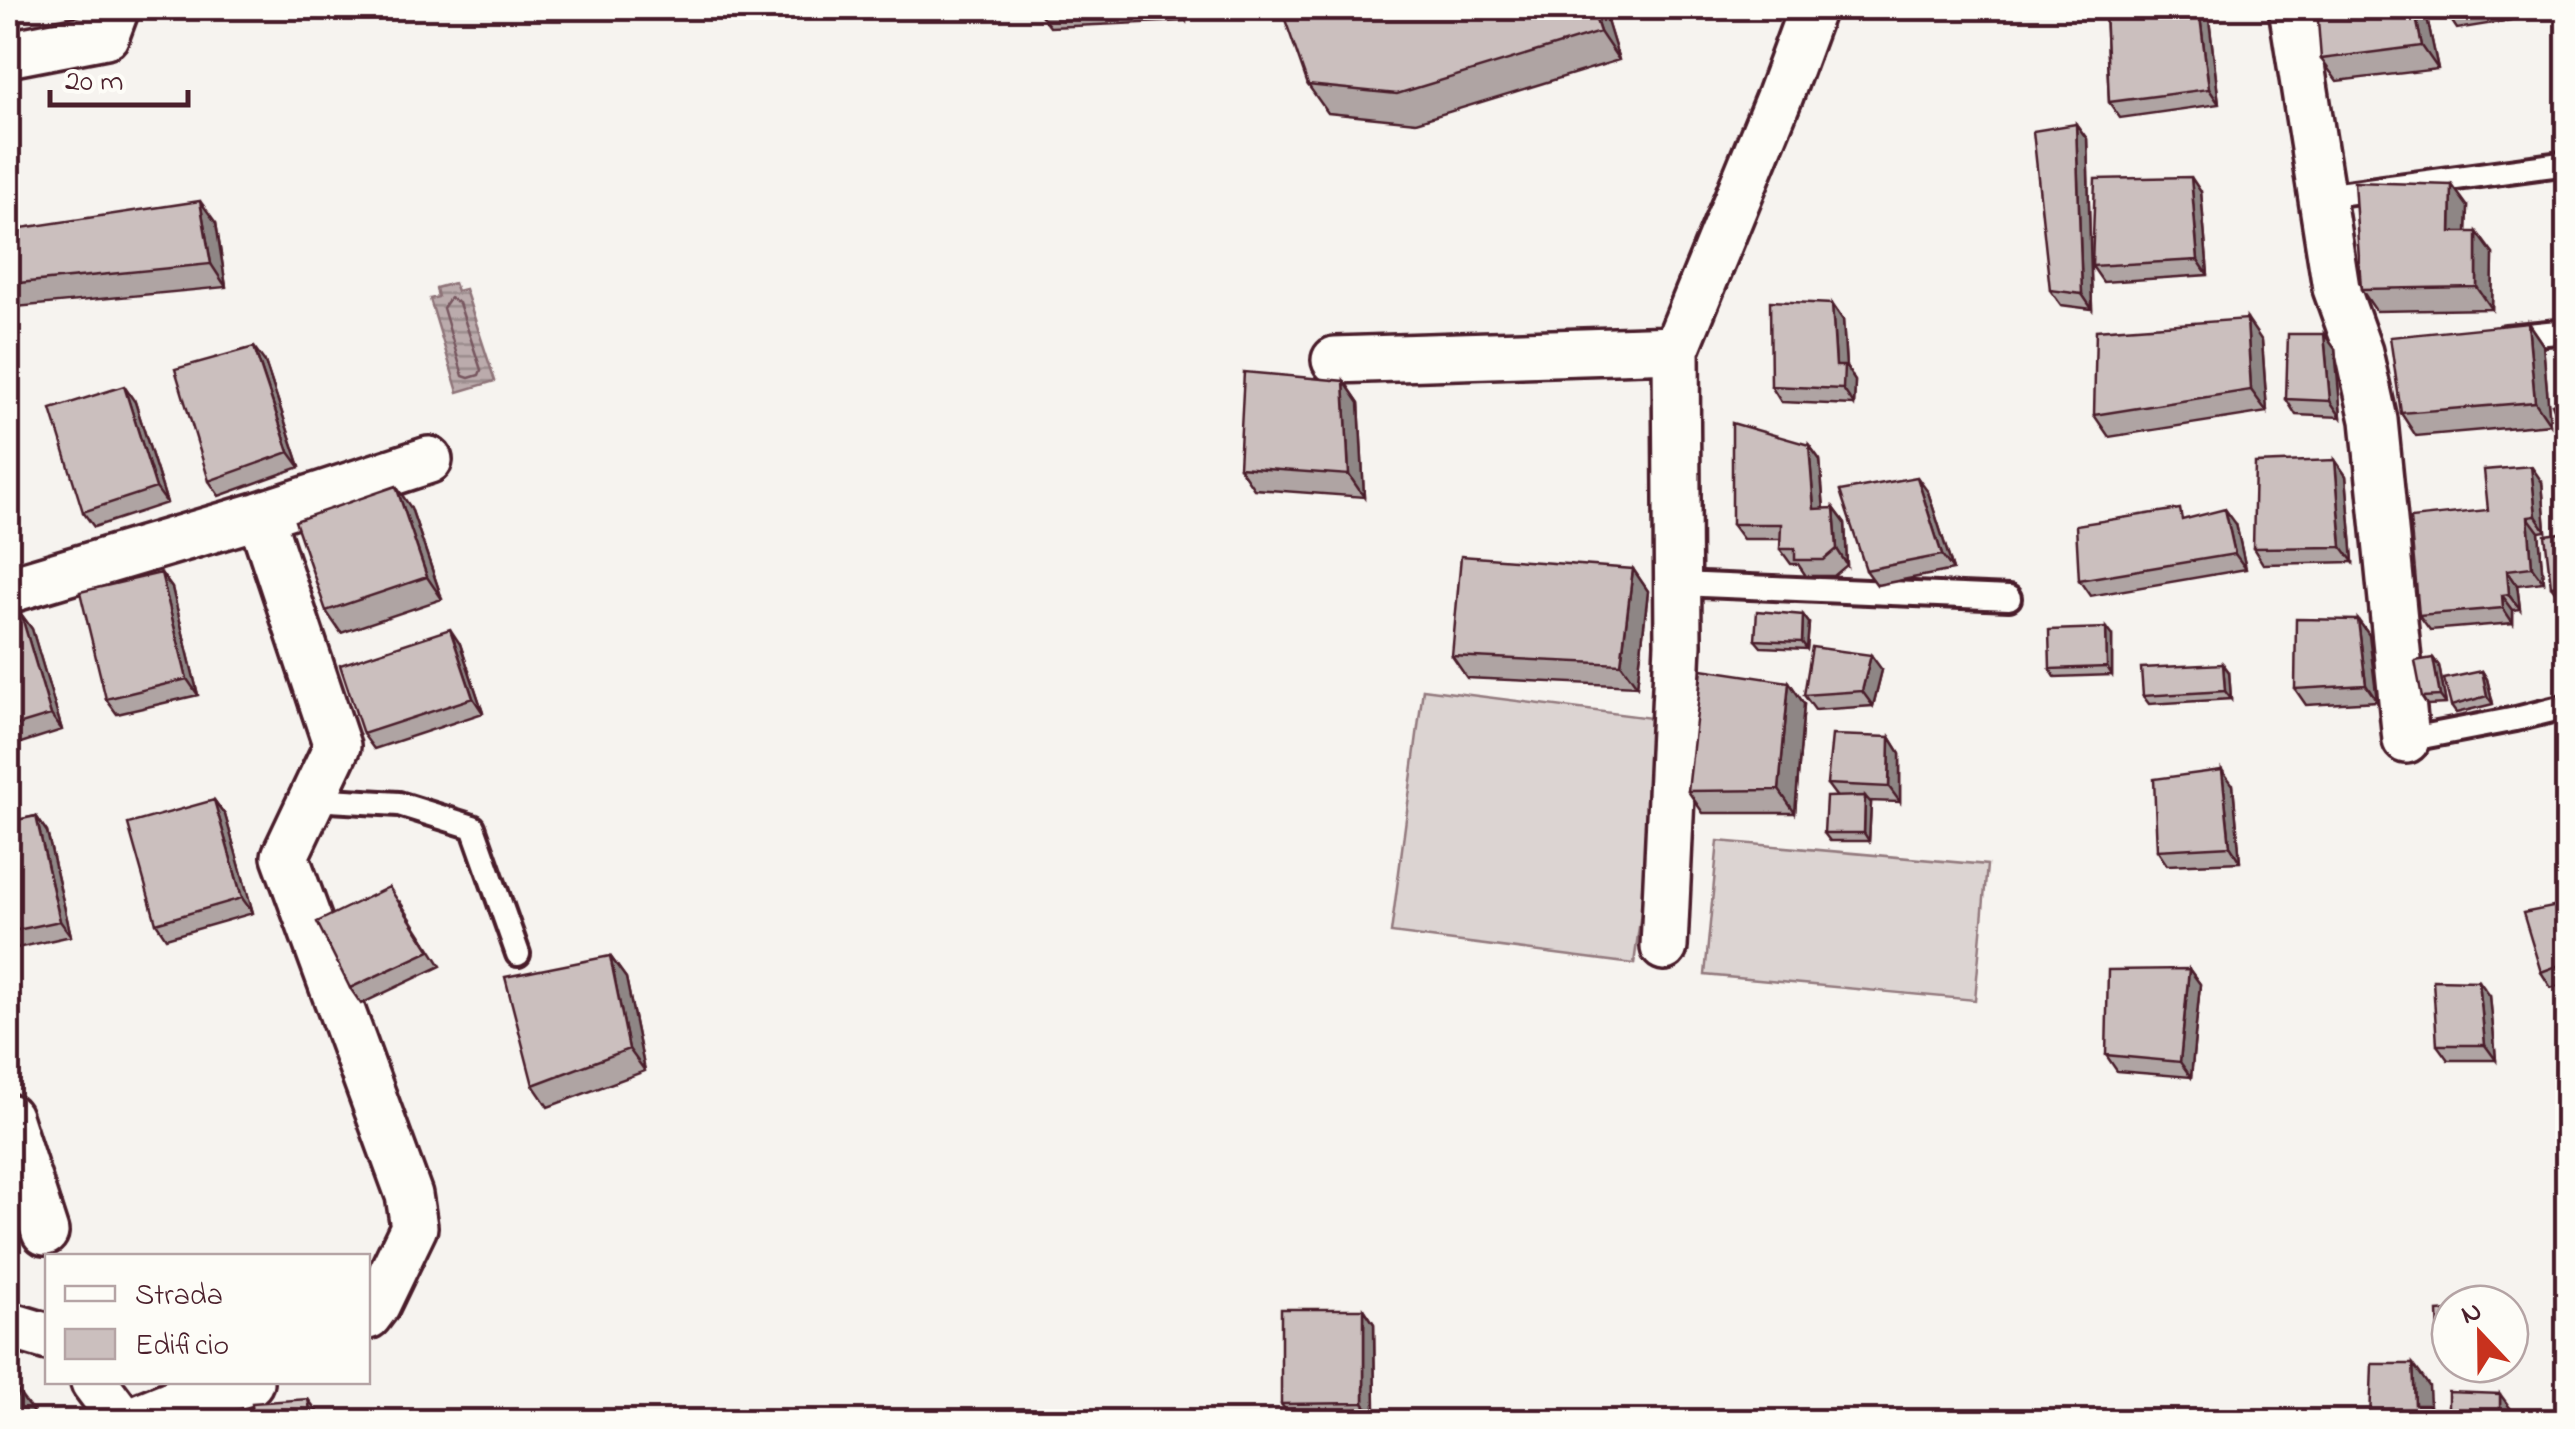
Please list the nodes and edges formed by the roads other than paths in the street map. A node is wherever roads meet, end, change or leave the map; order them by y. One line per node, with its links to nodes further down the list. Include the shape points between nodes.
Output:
1 (116, 8): 4 (street, via 106,35)
2 (1812, 8): 9 (street)
3 (2292, 8): 6 (street)
4 (8, 54)
5 (2568, 163): 6 (lane)
6 (2324, 196): 17 (street, via 2336,288 2369,351)
7 (2568, 331): 8 (lane)
8 (2492, 339)
9 (1676, 349): 10 (street); 13 (street)
10 (1335, 360)
11 (429, 460): 12 (street)
12 (260, 515): 14 (street); 18 (street, via 337,746)
13 (1679, 584): 15 (lane); 19 (street)
14 (8, 590)
15 (2009, 598)
16 (2568, 706): 17 (lane)
17 (2406, 740)
18 (312, 799): 20 (lane, via 399,804 473,827); 23 (street, via 285,856 409,1195 414,1227)
19 (1664, 946)
20 (518, 954)
21 (8, 1117): 22 (street)
22 (46, 1232)
23 (370, 1313)
24 (8, 1326): 25 (street)
25 (45, 1336)
26 (96, 1384): 28 (street)
27 (242, 1384): 28 (street)
28 (125, 1422)

